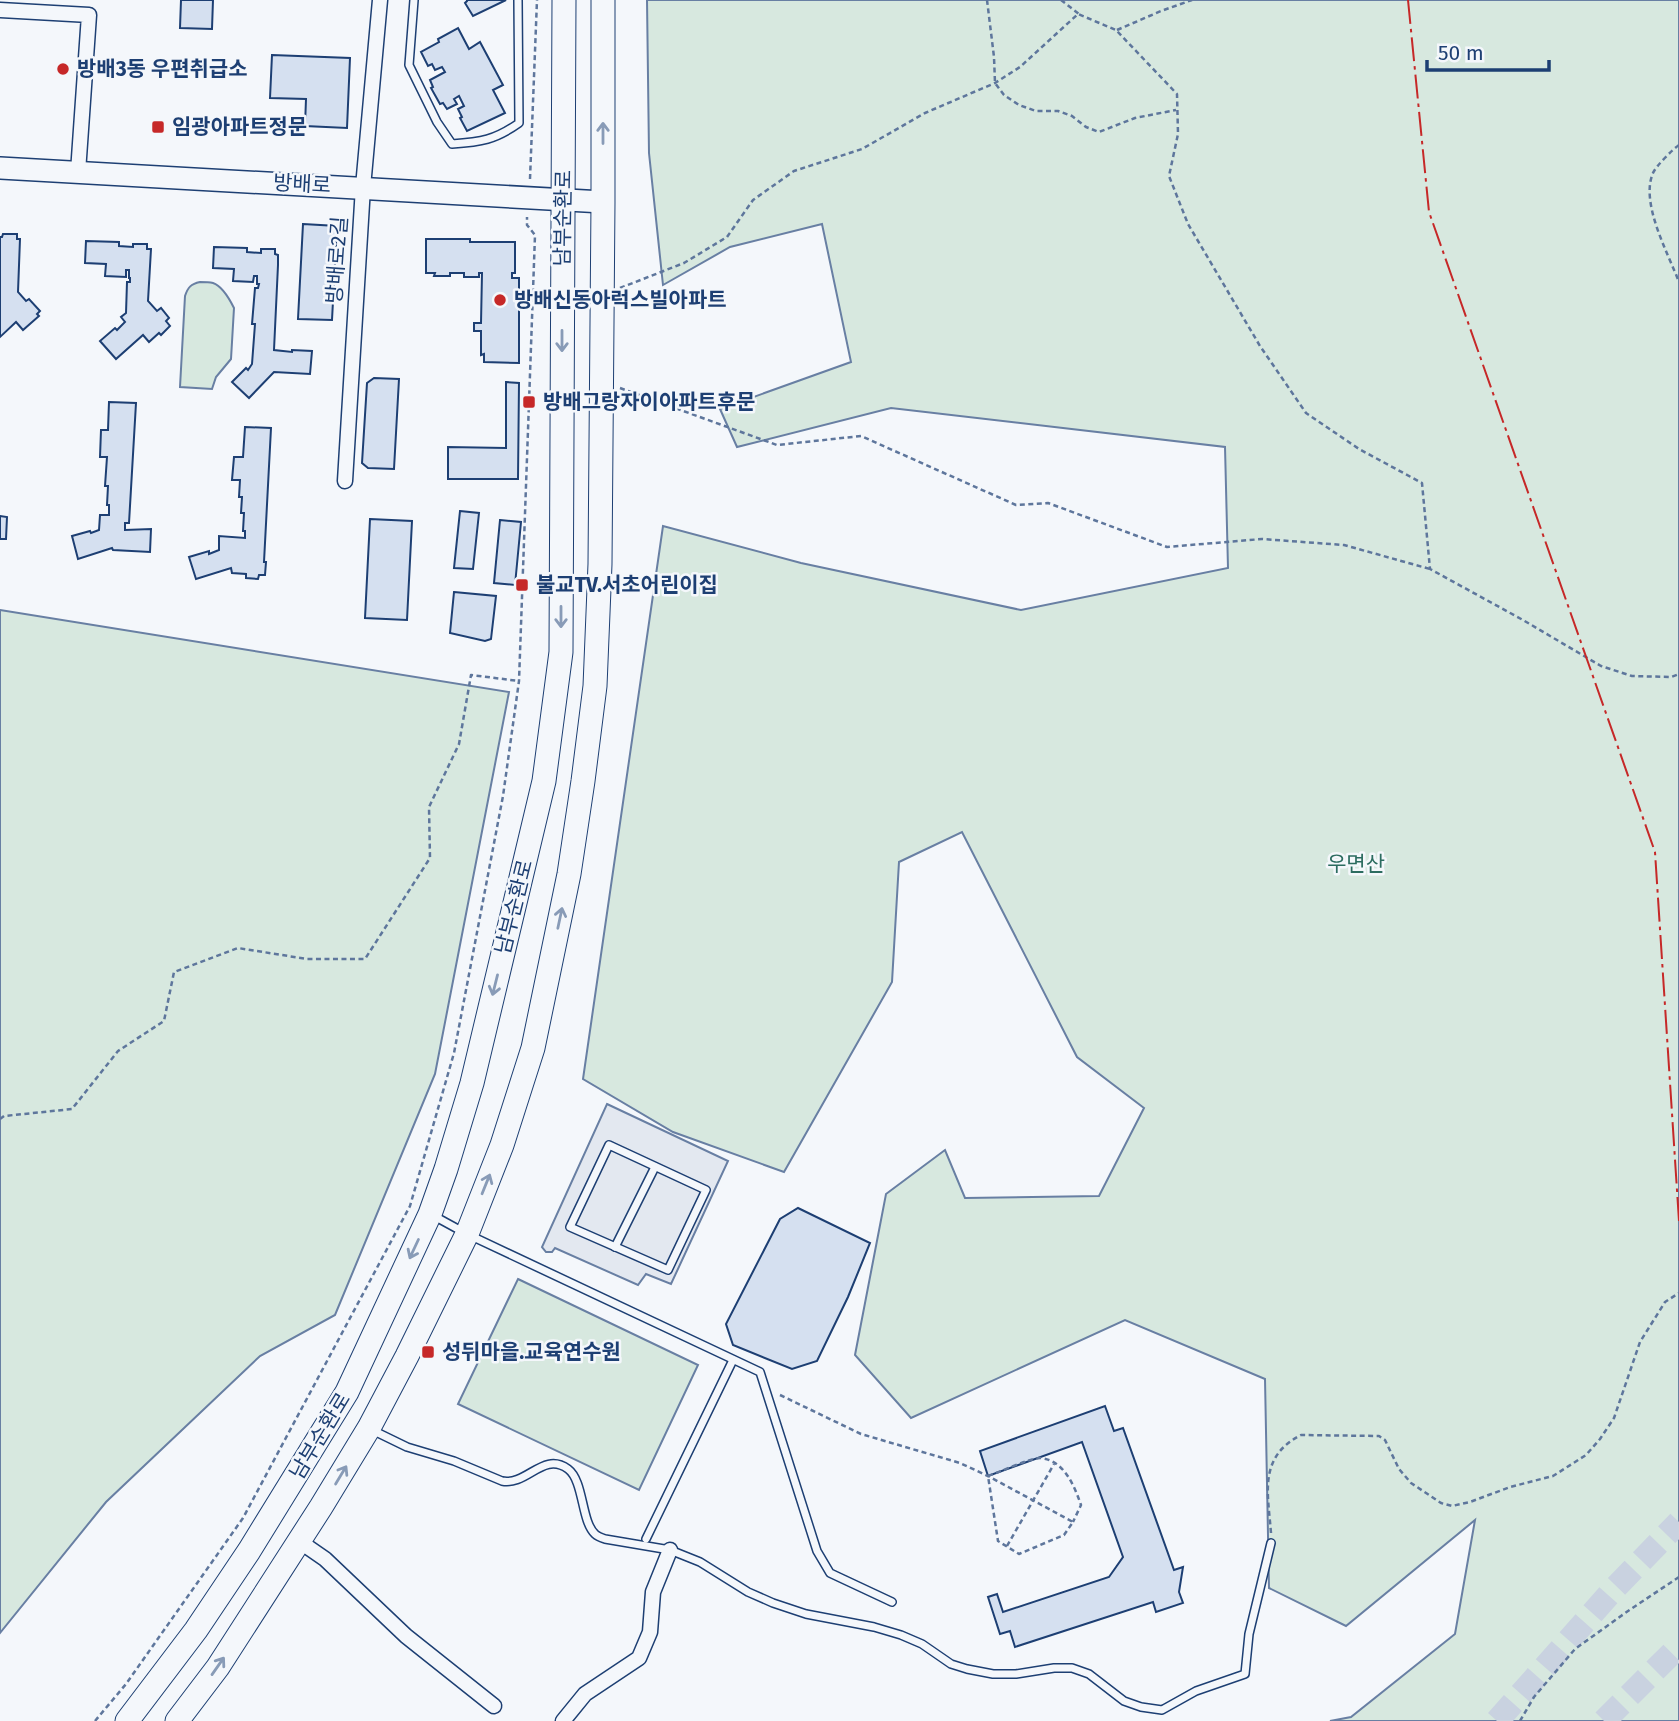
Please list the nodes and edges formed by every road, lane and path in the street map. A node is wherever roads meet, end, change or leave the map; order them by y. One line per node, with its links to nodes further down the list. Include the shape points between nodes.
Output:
1 (380, 0): 19 (street, 방배로2길)
2 (415, 0): 3 (lane, via 410,65 452,144 490,140 519,123)
3 (518, 0)
4 (537, 0): 16 (path)
5 (564, 0): 20 (main road, 남부순환로)
6 (603, 0): 21 (main road, 남부순환로, one-way to 6)
7 (987, 0): 13 (path)
8 (1061, 0): 11 (path)
9 (1192, 0): 12 (path)
10 (0, 10): 18 (street, via 89,15)
11 (1078, 14): 12 (path); 13 (path, via 1020,67)
12 (1116, 30): 14 (path, via 1177,94)
13 (995, 83): 14 (path, via 1019,105 1058,111 1099,132 1135,118); 24 (path, via 925,113 862,149 794,171 753,200 727,237 684,262)
14 (1178, 110): 27 (path, via 1169,176 1188,224 1260,346 1306,413 1422,483)
15 (1679, 145): 23 (path, via 1653,172 1649,197)
16 (533, 150)
17 (0, 167): 18 (main road, 방배로)
18 (78, 172): 19 (main road, 방배로)
19 (363, 187): 20 (main road, 방배로); 26 (street, 방배로2길)
20 (564, 199): 21 (main road, 방배로); 32 (main road, 남부순환로, one-way to 32, via 561,652 544,781 472,1083)
21 (603, 202): 24 (main road, 남부순환로)
22 (527, 225): 29 (path, via 536,235)
23 (1679, 282)
24 (602, 292): 25 (main road, 남부순환로)
25 (602, 381): 27 (path, via 777,445 861,436 1016,505 1048,503 1167,547 1262,538 1344,545); 33 (main road, 남부순환로, one-way to 25, via 533,1048 569,874 595,686)
26 (345, 481)
27 (1430, 569): 28 (path, via 1601,666 1632,676)
28 (1679, 674)
29 (519, 681): 30 (path, via 471,675 459,744 429,807 430,858 365,959 307,960 238,948 174,972 164,1021 118,1051 72,1109); 51 (path, via 503,796 454,1053 410,1206 243,1518)
30 (0, 1119)
31 (655, 1167): 34 (lane); 34 (lane, via 609,1145 570,1227); 34 (lane, via 706,1190 668,1270)
32 (430, 1214): 33 (lane); 52 (main road, 남부순환로, one-way to 52, via 346,1392 196,1630)
33 (467, 1234): 36 (lane); 38 (main road, 남부순환로)
34 (615, 1247)
35 (1679, 1293): 45 (path, via 1665,1302 1640,1342 1614,1418 1600,1439 1586,1455 1553,1476 1452,1506 1412,1483 1379,1436 1301,1435 1279,1452 1270,1467)
36 (733, 1360): 37 (lane, via 760,1372); 43 (lane)
37 (764, 1387): 40 (path, via 860,1434 960,1463); 49 (lane, via 817,1550 830,1573)
38 (369, 1428): 44 (main road, 남부순환로, one-way to 38); 47 (lane, via 407,1447 510,1483 542,1465 559,1464 572,1473 596,1535)
39 (1055, 1462): 40 (path, via 1038,1458); 41 (path); 42 (path, via 1073,1483 1081,1505)
40 (988, 1476): 41 (path); 46 (path, via 998,1541)
41 (1033, 1499): 42 (path); 46 (path)
42 (1073, 1522): 46 (path, via 1064,1535 1020,1554)
43 (646, 1539)
44 (299, 1541): 50 (street); 53 (main road, 남부순환로, one-way to 44, via 218,1667)
45 (1271, 1543): 47 (lane, via 1249,1634 1245,1674 1196,1691 1162,1710 1124,1701 1089,1674 1072,1668 993,1674 959,1667 901,1635 772,1602)
46 (1007, 1546)
47 (670, 1550): 54 (street, via 653,1592 650,1632 639,1658 585,1695)
48 (1679, 1577): 55 (path, via 1576,1649 1534,1696)
49 (892, 1602)
50 (494, 1706)
51 (95, 1721)
52 (127, 1721)
53 (177, 1721)
54 (563, 1721)
55 (1520, 1721)

